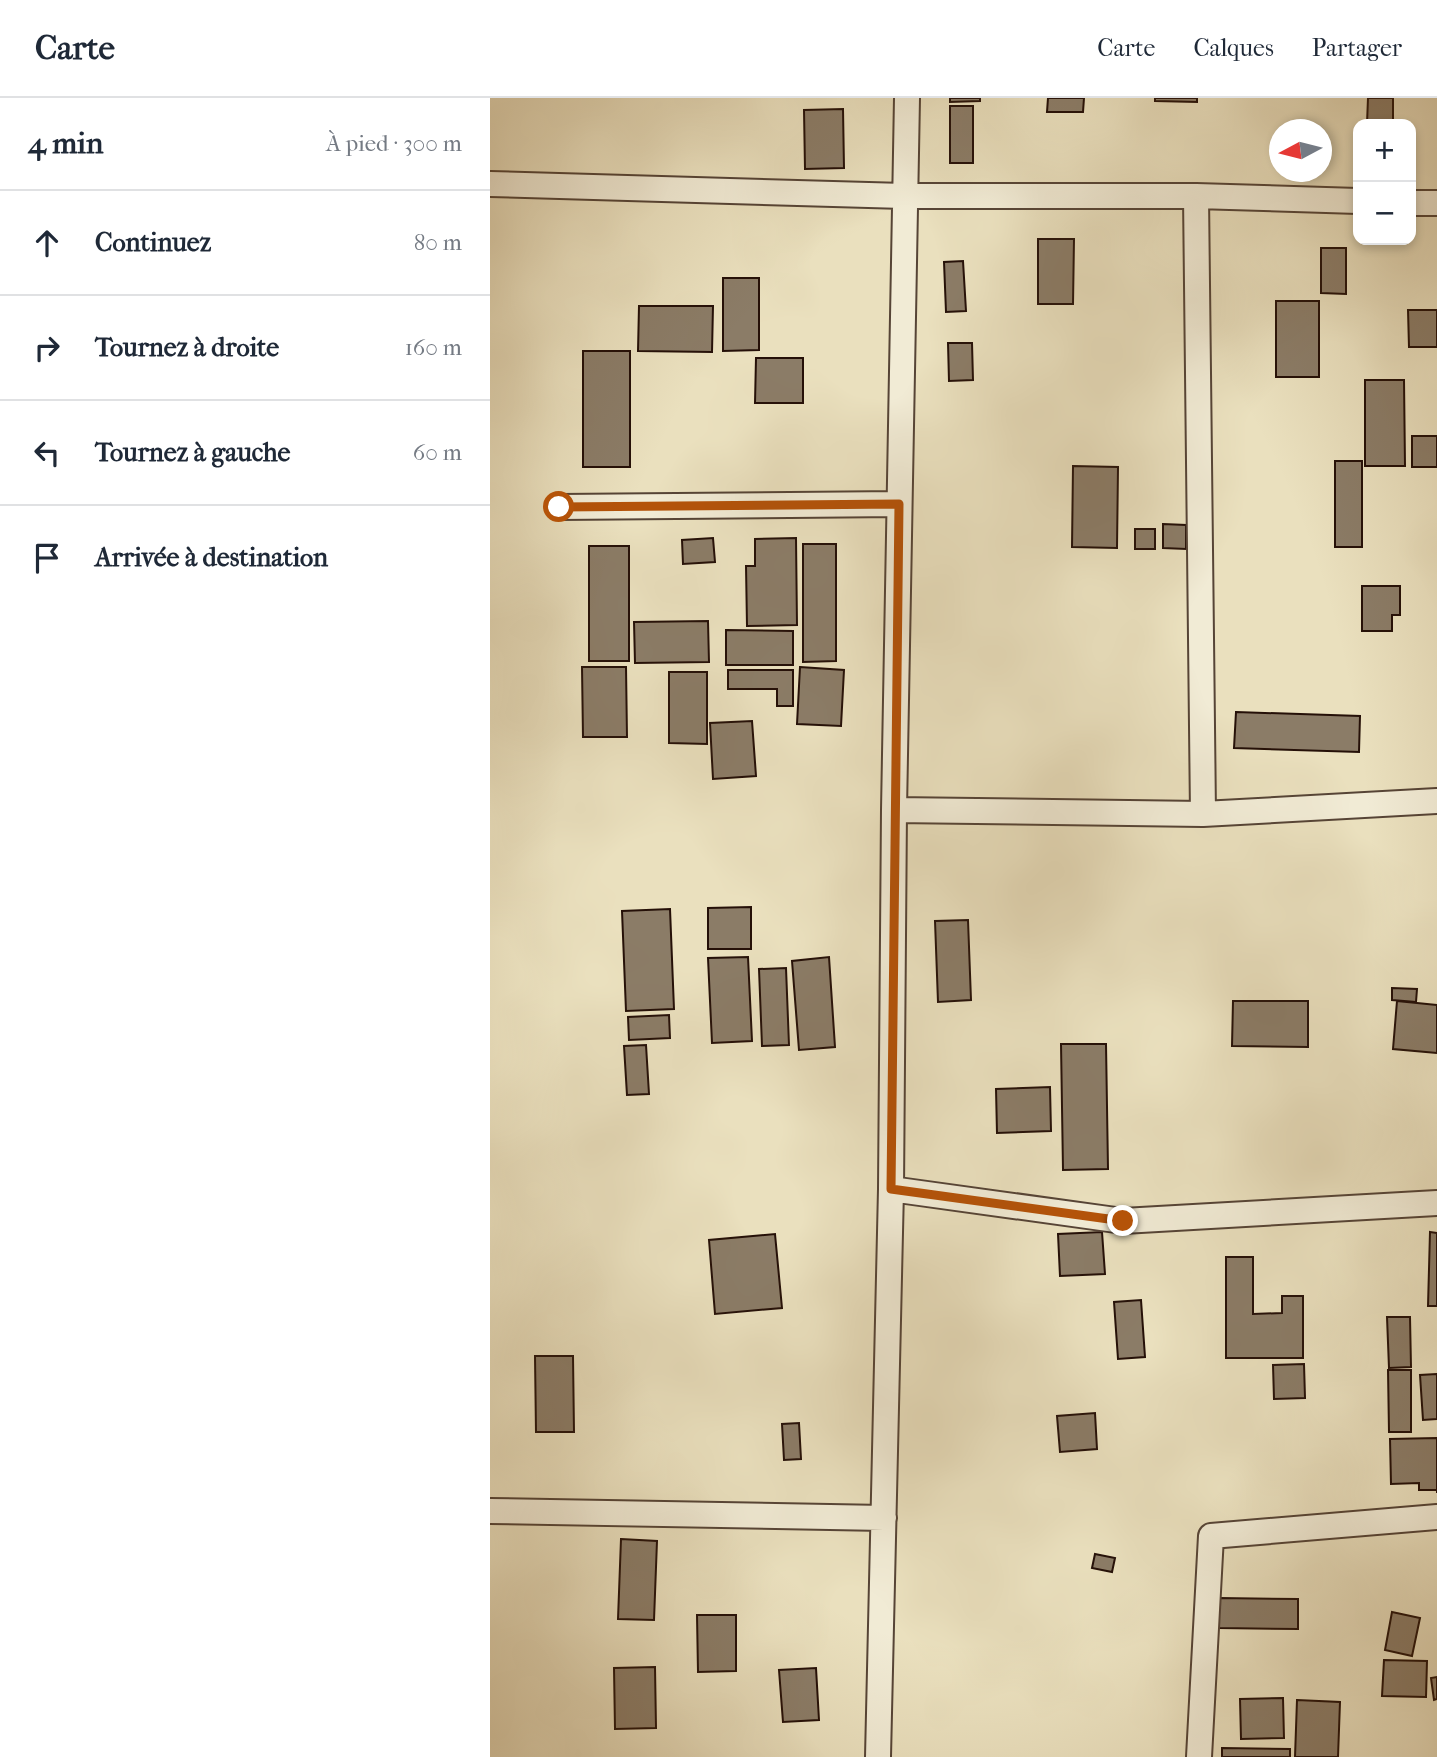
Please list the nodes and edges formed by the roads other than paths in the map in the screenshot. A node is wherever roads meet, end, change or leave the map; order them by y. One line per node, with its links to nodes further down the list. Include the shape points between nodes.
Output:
1 (907, 98): 3 (street)
2 (490, 184): 3 (street)
3 (904, 196): 4 (street); 8 (street)
4 (1196, 196): 5 (street); 12 (street)
5 (1353, 201)
6 (1416, 203): 7 (street)
7 (1437, 203)
8 (899, 504): 9 (street); 11 (street)
9 (559, 507)
10 (1437, 801): 12 (street)
11 (894, 810): 12 (street); 13 (street)
12 (1203, 814)
13 (891, 1189): 14 (street, via 1123,1221); 17 (street)
14 (1437, 1203)
15 (490, 1511): 17 (street)
16 (1437, 1517): 19 (street, via 1211,1536)
17 (884, 1518): 18 (street)
18 (878, 1757)
19 (1199, 1757)

